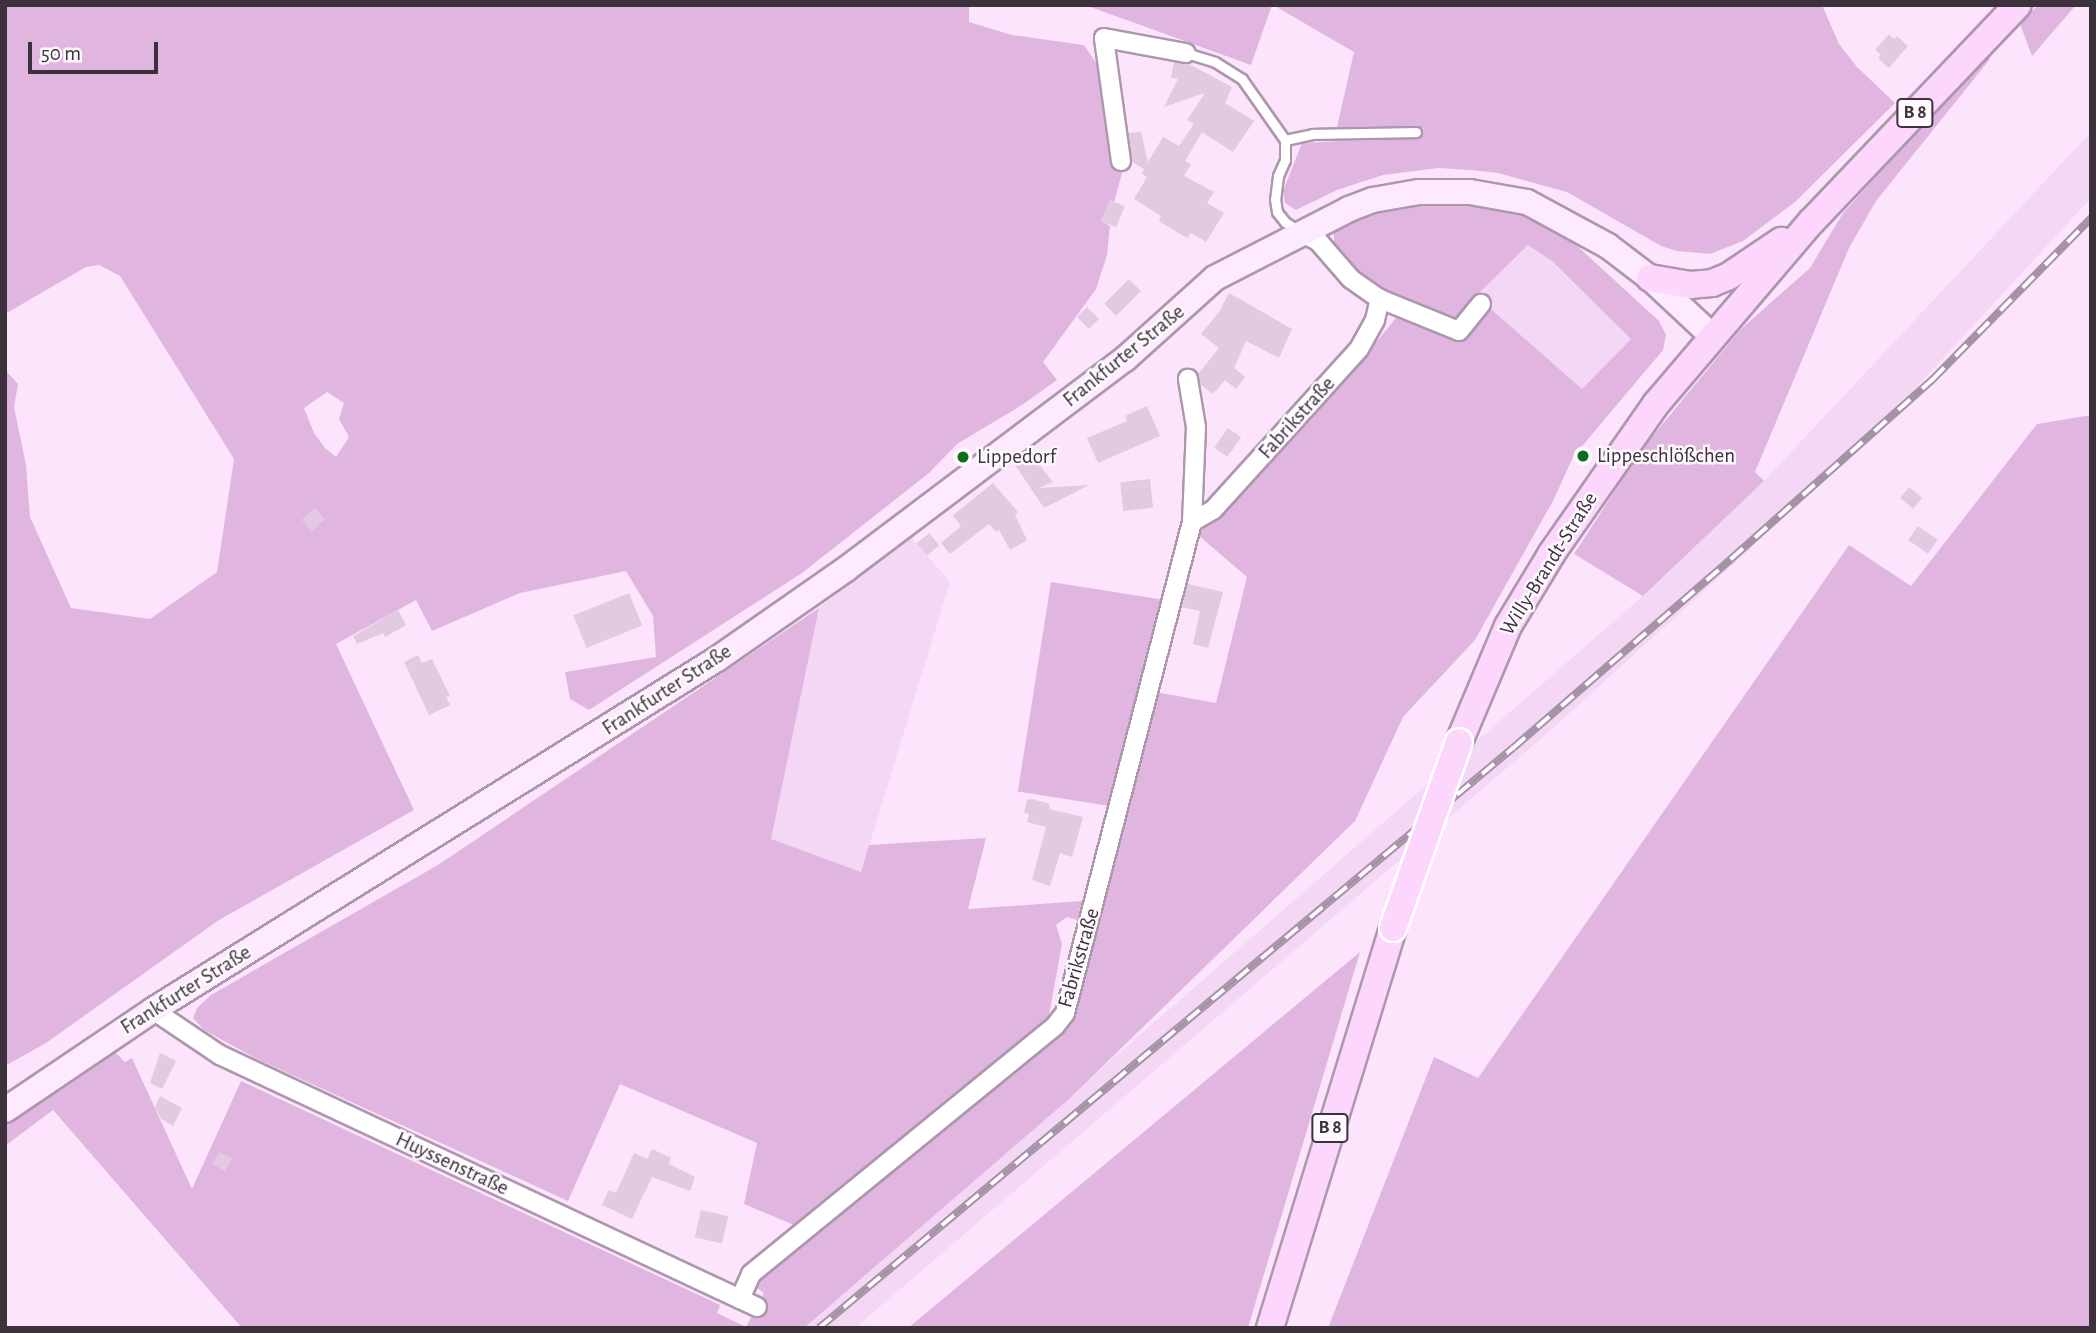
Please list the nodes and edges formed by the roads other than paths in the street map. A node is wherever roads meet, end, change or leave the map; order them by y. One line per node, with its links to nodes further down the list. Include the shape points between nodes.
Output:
1 (2018, 5): 6 (main road, Willy-Brandt-Straße / B 8)
2 (1186, 53): 4 (lane, via 1215,62 1242,79); 5 (street, via 1104,38)
3 (1416, 132): 4 (lane)
4 (1285, 140): 7 (lane, via 1275,200 1277,212)
5 (1121, 161)
6 (1812, 221): 8 (main road, via 1712,283 1690,285); 11 (main road, Willy-Brandt-Straße / B 8)
7 (1300, 232): 8 (main road, Frankfurter Straße, via 1373,200 1419,192 1470,192 1527,202 1608,246); 9 (street, via 1318,241 1351,279); 14 (main road, Frankfurter Straße, via 1215,278 1125,359 846,569 718,659)
8 (1650, 278): 11 (main road, Frankfurter Straße)
9 (1380, 299): 10 (street, via 1459,331); 13 (street, Fabrikstraße, via 1375,320 1359,349 1213,510)
10 (1481, 304)
11 (1712, 336): 18 (main road, Willy-Brandt-Straße / B 8, bridge, via 1656,404 1552,553 1508,625 1459,742 1393,928)
12 (1188, 379): 13 (street, Fabrikstraße, via 1196,427)
13 (1192, 522): 16 (street, Fabrikstraße, via 1065,1013 751,1274)
14 (153, 1010): 15 (main road, Frankfurter Straße); 16 (street, Huyssenstraße, via 220,1055)
15 (5, 1110)
16 (740, 1299): 17 (street, Huyssenstraße)
17 (757, 1307)
18 (1270, 1328)

